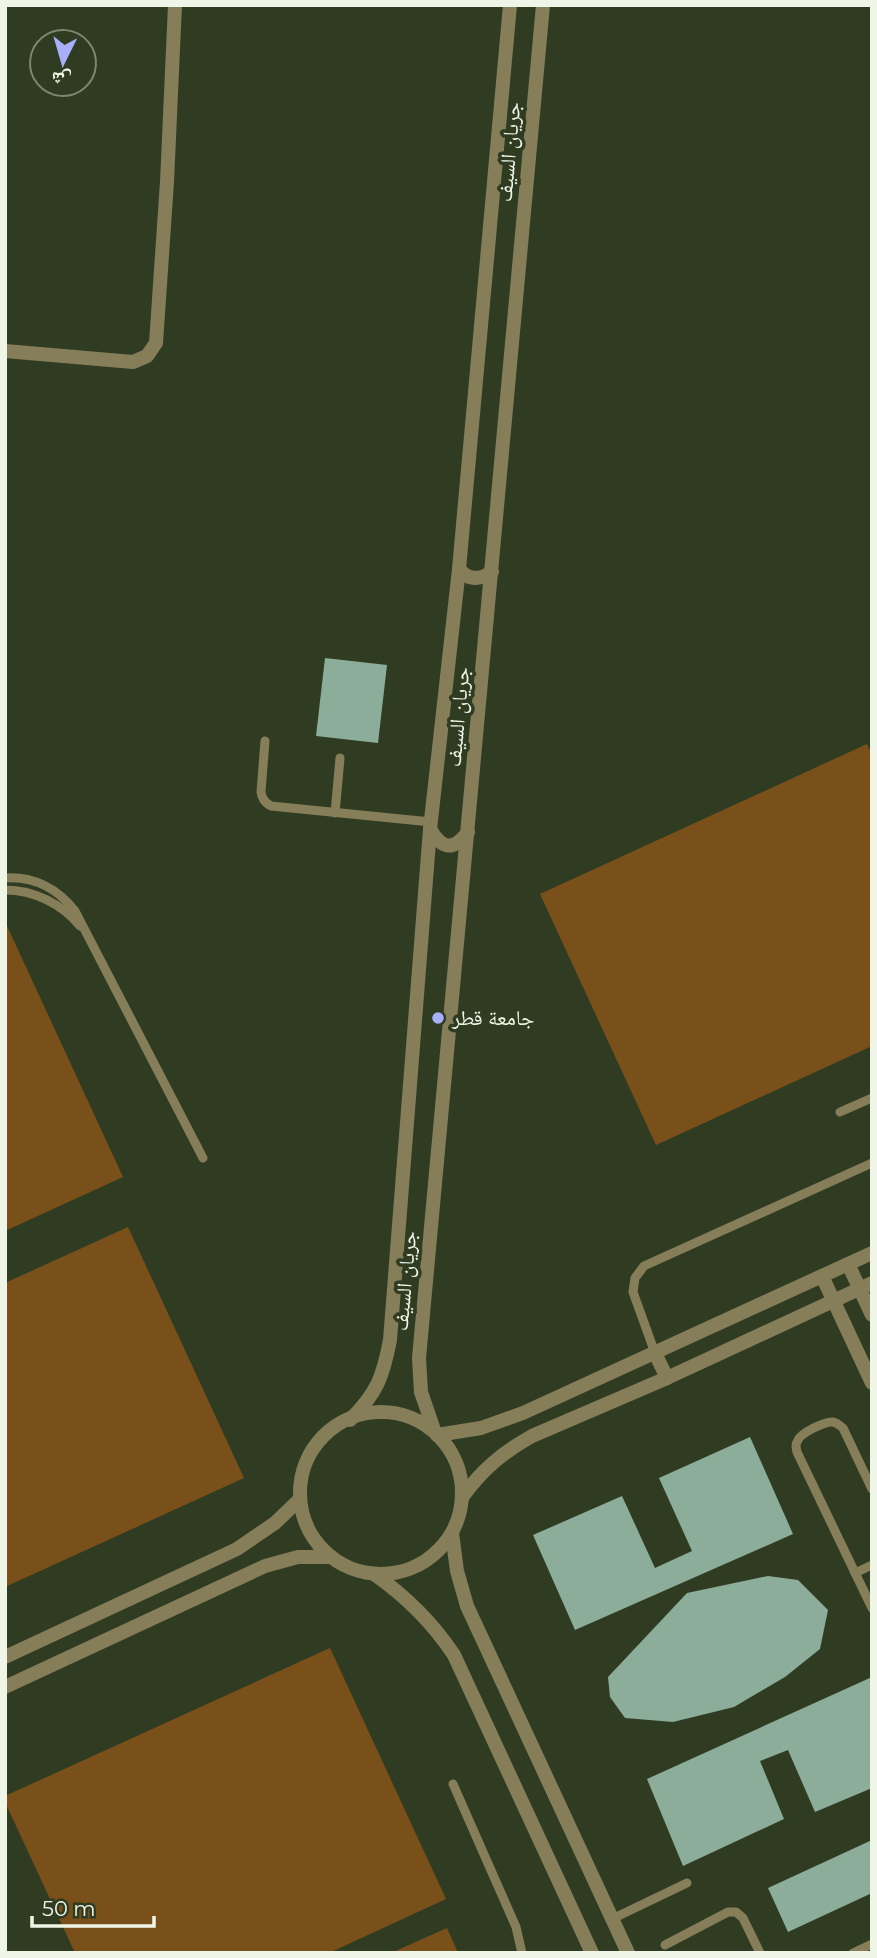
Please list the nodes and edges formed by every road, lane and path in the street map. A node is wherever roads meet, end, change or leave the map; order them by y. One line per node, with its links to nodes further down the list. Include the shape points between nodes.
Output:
1 (175, 5): 4 (street, via 156,343 147,356 133,362)
2 (510, 5): 5 (street, جريان السيف)
3 (543, 5): 6 (street, جريان السيف)
4 (5, 351)
5 (459, 569): 6 (street, via 480,579); 10 (street, جريان السيف)
6 (492, 572): 11 (street, جريان السيف)
7 (265, 741): 9 (lane, via 263,800 271,806)
8 (340, 758): 9 (lane)
9 (335, 813): 10 (lane)
10 (431, 826): 11 (street, via 444,845 455,845); 28 (street, جريان السيف, via 390,1340 371,1398)
11 (468, 832): 29 (street, جريان السيف, via 419,1358 421,1392)
12 (5, 878): 14 (lane, via 35,881 58,893 75,911)
13 (5, 890): 14 (lane, via 54,903)
14 (86, 934): 17 (lane)
15 (872, 1097): 16 (lane)
16 (840, 1112)
17 (203, 1158)
18 (872, 1163): 25 (lane, via 644,1266 635,1278 633,1292)
19 (872, 1253): 20 (street)
20 (848, 1264): 21 (street); 22 (street)
21 (822, 1276): 23 (street); 25 (street)
22 (866, 1286): 23 (street); 24 (street)
23 (834, 1301): 26 (street); 27 (street)
24 (872, 1315)
25 (655, 1353): 26 (street); 29 (street, via 503,1421)
26 (667, 1378): 31 (street, via 512,1447 477,1477)
27 (872, 1383)
28 (350, 1420): 29 (street, via 388,1413); 32 (street, via 336,1426 315,1446 303,1471)
29 (436, 1432): 31 (street, via 453,1456)
30 (872, 1489): 36 (lane, via 839,1425 825,1423 798,1439 797,1452)
31 (463, 1496): 33 (street)
32 (300, 1499): 34 (street, via 307,1525); 39 (street, via 237,1549)
33 (452, 1533): 37 (street, via 435,1554 412,1568); 43 (street, via 467,1606)
34 (331, 1557): 37 (street); 40 (street, via 298,1557 264,1566)
35 (872, 1565): 36 (lane)
36 (855, 1573): 38 (lane)
37 (373, 1574): 47 (street, via 418,1610 454,1656)
38 (871, 1604)
39 (5, 1657)
40 (5, 1688)
41 (453, 1784): 46 (lane, via 516,1927)
42 (687, 1883): 43 (lane)
43 (612, 1919): 48 (street)
44 (872, 1944): 50 (lane)
45 (665, 1945): 49 (lane, via 736,1912)
46 (522, 1953)
47 (592, 1953)
48 (628, 1953)
49 (760, 1953)
50 (853, 1953)

